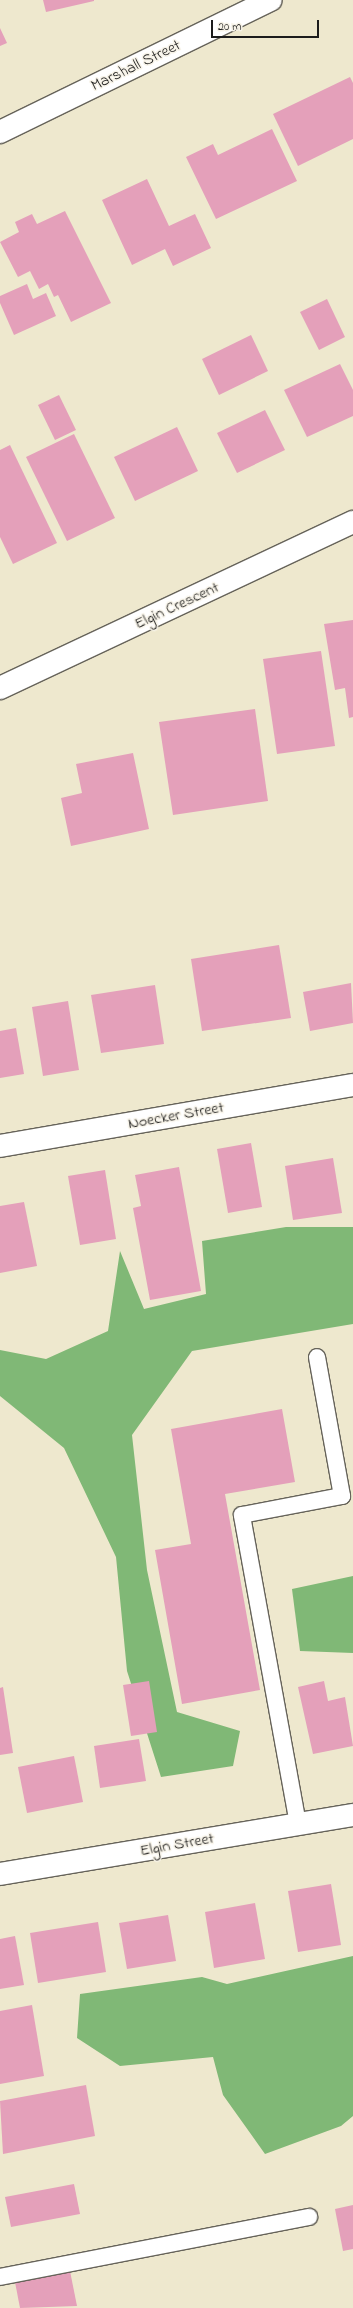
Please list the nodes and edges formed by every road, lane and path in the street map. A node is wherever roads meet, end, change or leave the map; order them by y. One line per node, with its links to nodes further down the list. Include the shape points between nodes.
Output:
1 (271, 0): 2 (street, Marshall Street)
2 (0, 132)
3 (353, 522): 4 (street, Elgin Crescent)
4 (0, 688)
5 (353, 1085): 6 (street, Noecker Street)
6 (0, 1146)
7 (318, 1357): 9 (lane, via 342,1496 242,1515)
8 (353, 1815): 9 (street, Elgin Street)
9 (298, 1824): 10 (street, Elgin Street)
10 (0, 1874)
11 (309, 2217): 12 (lane)
12 (0, 2277)

